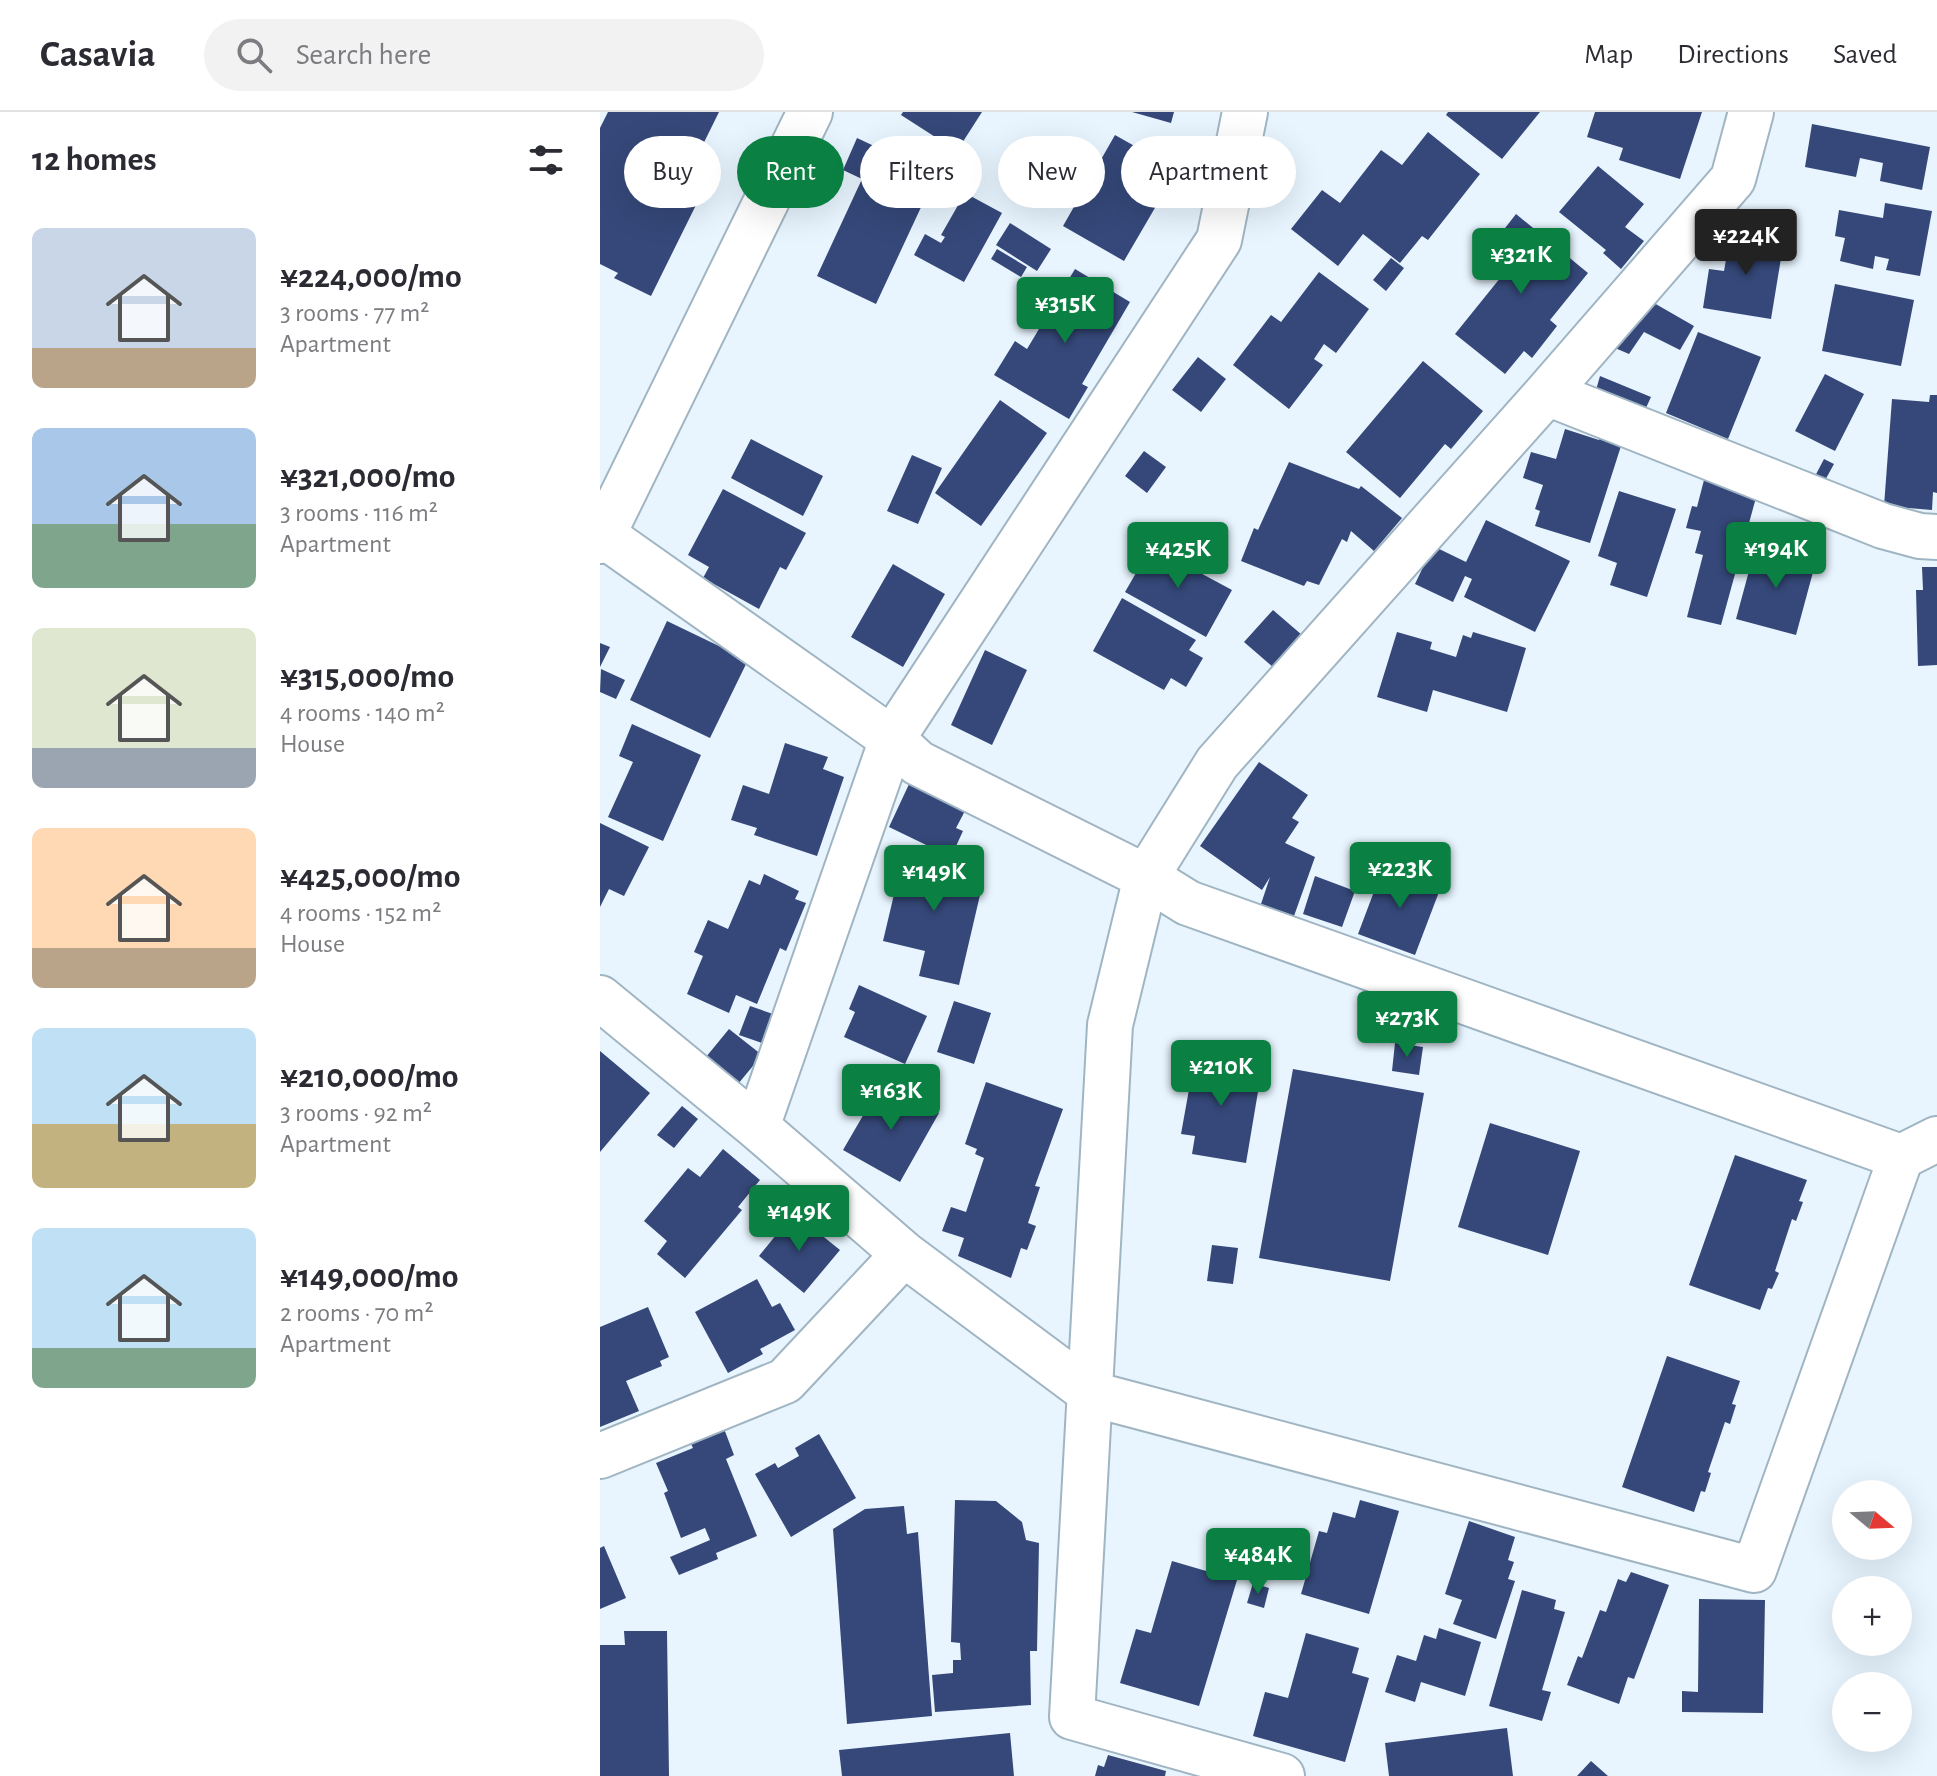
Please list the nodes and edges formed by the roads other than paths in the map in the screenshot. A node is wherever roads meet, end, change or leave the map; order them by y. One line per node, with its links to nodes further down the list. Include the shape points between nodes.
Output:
1 (810, 112): 6 (street)
2 (1245, 112): 7 (street, via 1219,240)
3 (1751, 112): 4 (street, via 1733,179)
4 (1547, 393): 5 (street, via 1883,526); 8 (street, via 1217,763)
5 (1937, 537)
6 (601, 538): 7 (street)
7 (892, 739): 8 (street, via 918,763); 10 (street)
8 (1146, 877): 11 (street, via 1188,903); 13 (street, via 1110,1025)
9 (600, 998): 10 (street)
10 (757, 1127): 12 (street)
11 (1919, 1148): 13 (street, via 1754,1570)
12 (904, 1254): 13 (street); 14 (street, via 785,1381)
13 (1092, 1394): 15 (street, via 1072,1717)
14 (600, 1456)
15 (1282, 1776)

